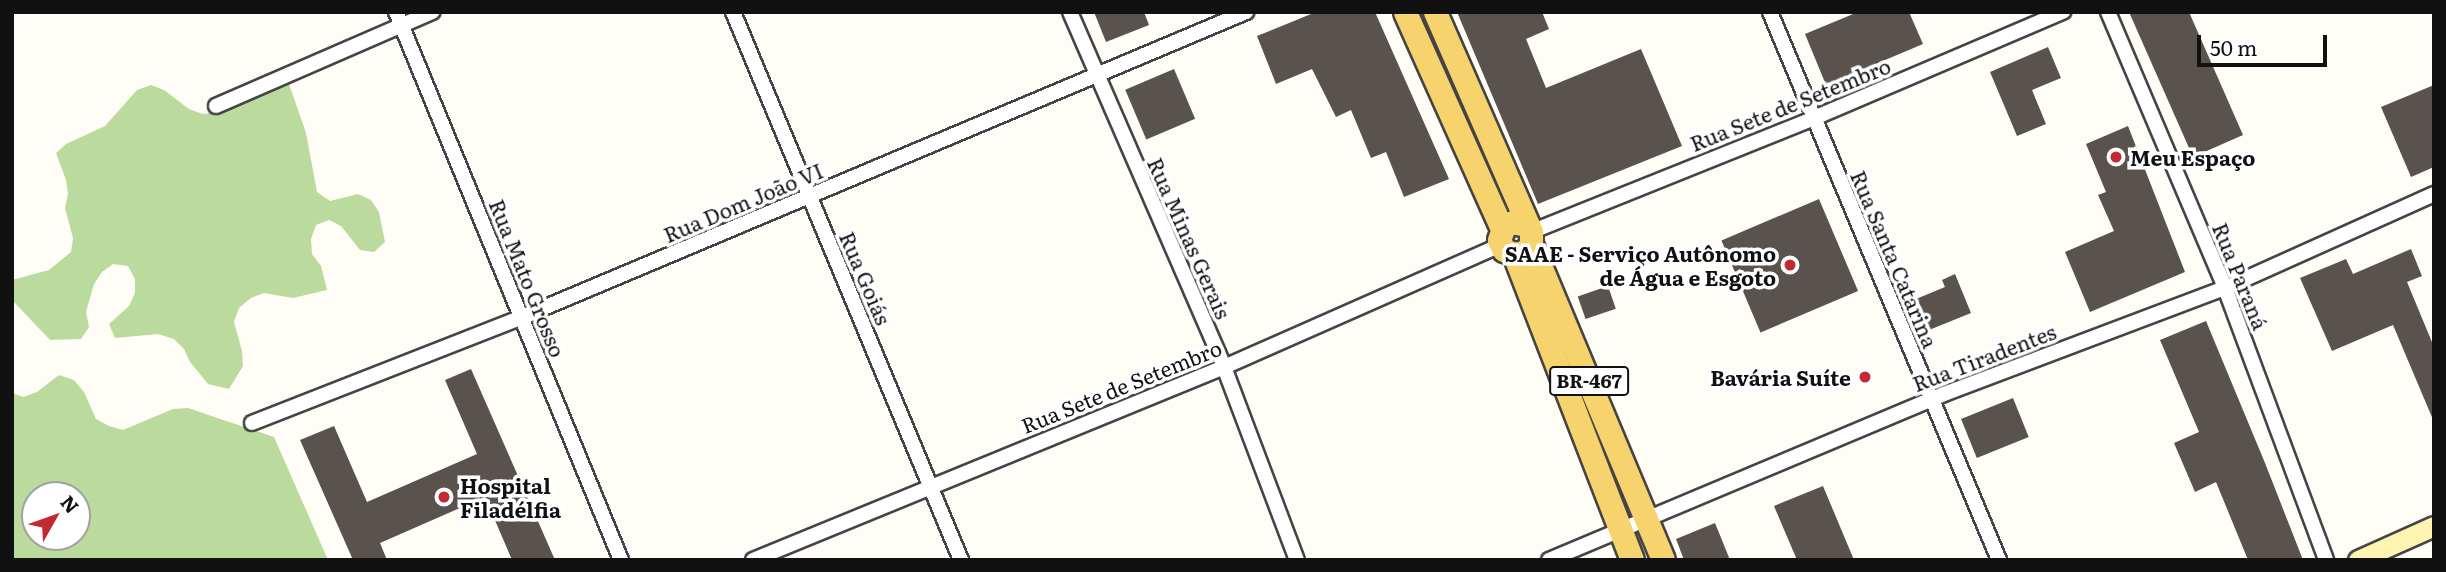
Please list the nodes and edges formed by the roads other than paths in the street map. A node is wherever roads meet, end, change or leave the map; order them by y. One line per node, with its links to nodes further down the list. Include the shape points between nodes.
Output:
1 (432, 12): 10 (street)
2 (733, 12): 15 (street, Rua Goiás)
3 (1070, 12): 11 (street, Rua Minas Gerais)
4 (1247, 12): 11 (street, Rua Dom João VI)
5 (1405, 12): 16 (main road, BR-467)
6 (1436, 12): 16 (main road, BR-467)
7 (1770, 12): 13 (street, Rua Santa Catarina)
8 (2063, 12): 13 (street, Rua Sete de Setembro)
9 (2108, 12): 17 (street, Rua Paraná)
10 (398, 19): 12 (street); 18 (street, Rua Mato Grosso)
11 (1096, 75): 15 (street, Rua Dom João VI); 19 (street, Rua Minas Gerais)
12 (216, 106)
13 (1814, 118): 16 (street, Rua Sete de Setembro); 20 (street, Rua Santa Catarina)
14 (2434, 194): 17 (street, Rua Tiradentes)
15 (809, 198): 18 (street, Rua Dom João VI); 22 (street, Rua Goiás)
16 (1518, 238): 19 (street, Rua Sete de Setembro); 23 (main road, BR-467); 25 (main road, BR-467)
17 (2225, 288): 20 (street, Rua Tiradentes); 34 (street, Rua Paraná)
18 (522, 317): 21 (street, Rua Dom João VI); 26 (street, Rua Mato Grosso)
19 (1224, 367): 22 (street, Rua Sete de Setembro); 29 (street, Rua Minas Gerais)
20 (1931, 399): 23 (street, Rua Tiradentes); 33 (street, Rua Santa Catarina)
21 (252, 423)
22 (930, 485): 27 (street, Rua Sete de Setembro); 28 (street, Rua Goiás)
23 (1645, 518): 25 (street, Rua Tiradentes); 32 (main road, BR-467)
24 (2434, 526): 35 (main road)
25 (1619, 529): 30 (street, Rua Tiradentes); 31 (main road, BR-467)
26 (621, 560)
27 (753, 560)
28 (961, 560)
29 (1297, 560)
30 (1549, 560)
31 (1632, 560)
32 (1662, 560)
33 (1999, 560)
34 (2326, 560)
35 (2358, 560)

